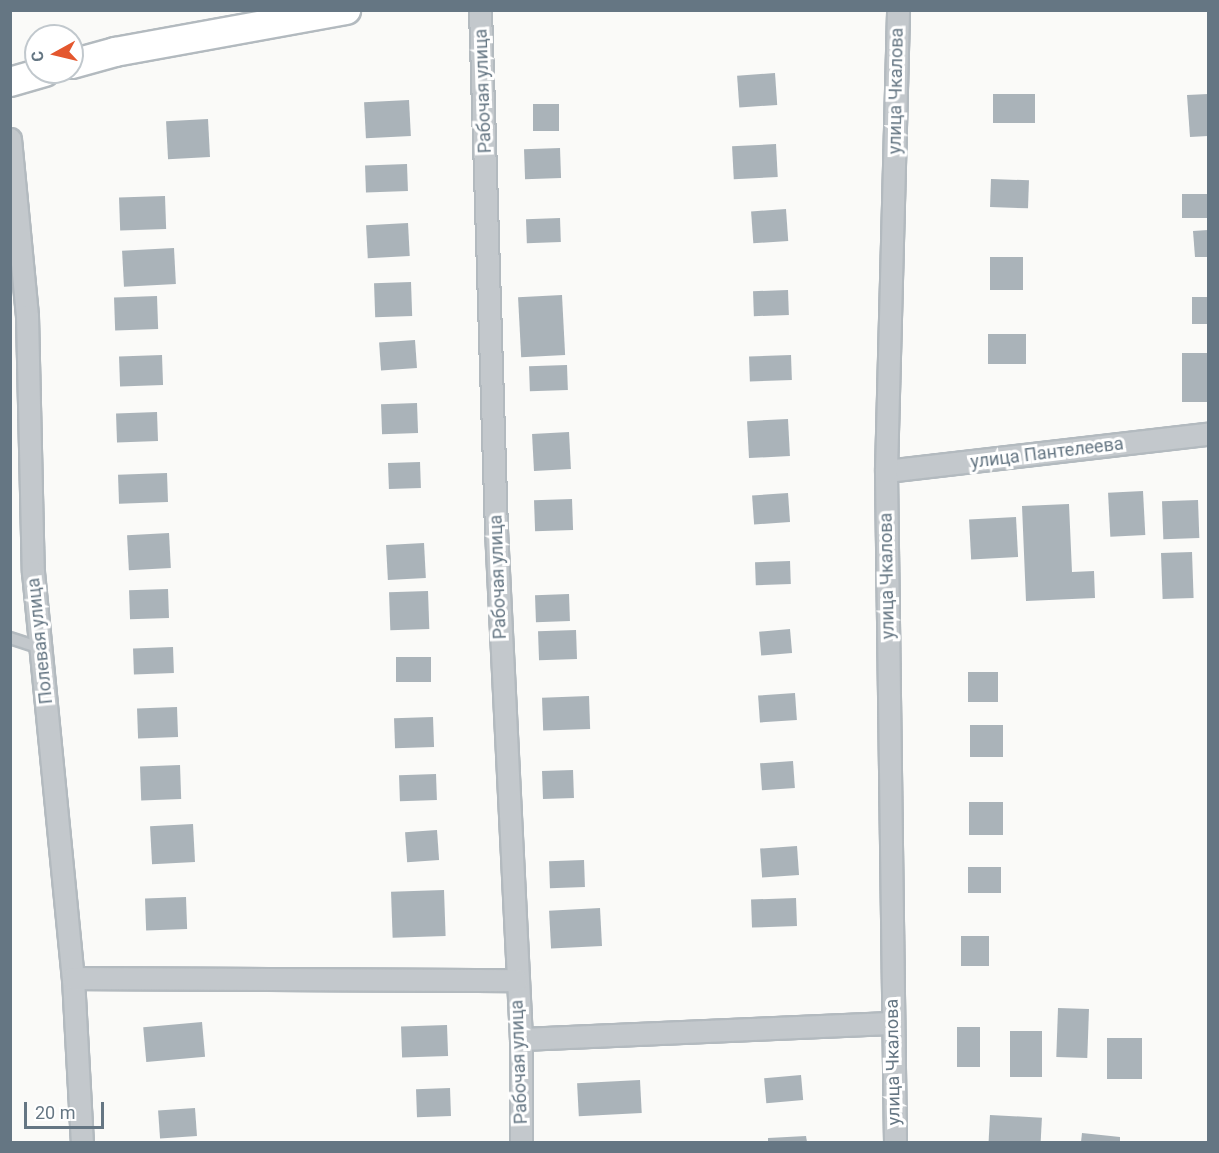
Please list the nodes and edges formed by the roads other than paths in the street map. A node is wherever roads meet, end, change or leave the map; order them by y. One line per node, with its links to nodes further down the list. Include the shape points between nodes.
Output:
1 (346, 10): 4 (main road)
2 (480, 10): 11 (street, Рабочая улица, via 496,530)
3 (898, 10): 7 (street, улица Чкалова)
4 (84, 61)
5 (10, 139): 9 (street, Полевая улица, via 27,316 33,572)
6 (1209, 434): 7 (street, улица Пантелеева)
7 (886, 471): 12 (street, улица Чкалова)
8 (10, 638): 9 (lane)
9 (40, 648): 10 (street, Полевая улица)
10 (73, 978): 11 (street); 14 (street, Полевая улица)
11 (516, 980): 13 (street, Рабочая улица)
12 (891, 1023): 13 (street); 16 (street, улица Чкалова)
13 (520, 1039): 15 (street, Рабочая улица)
14 (82, 1143)
15 (521, 1143)
16 (895, 1143)

